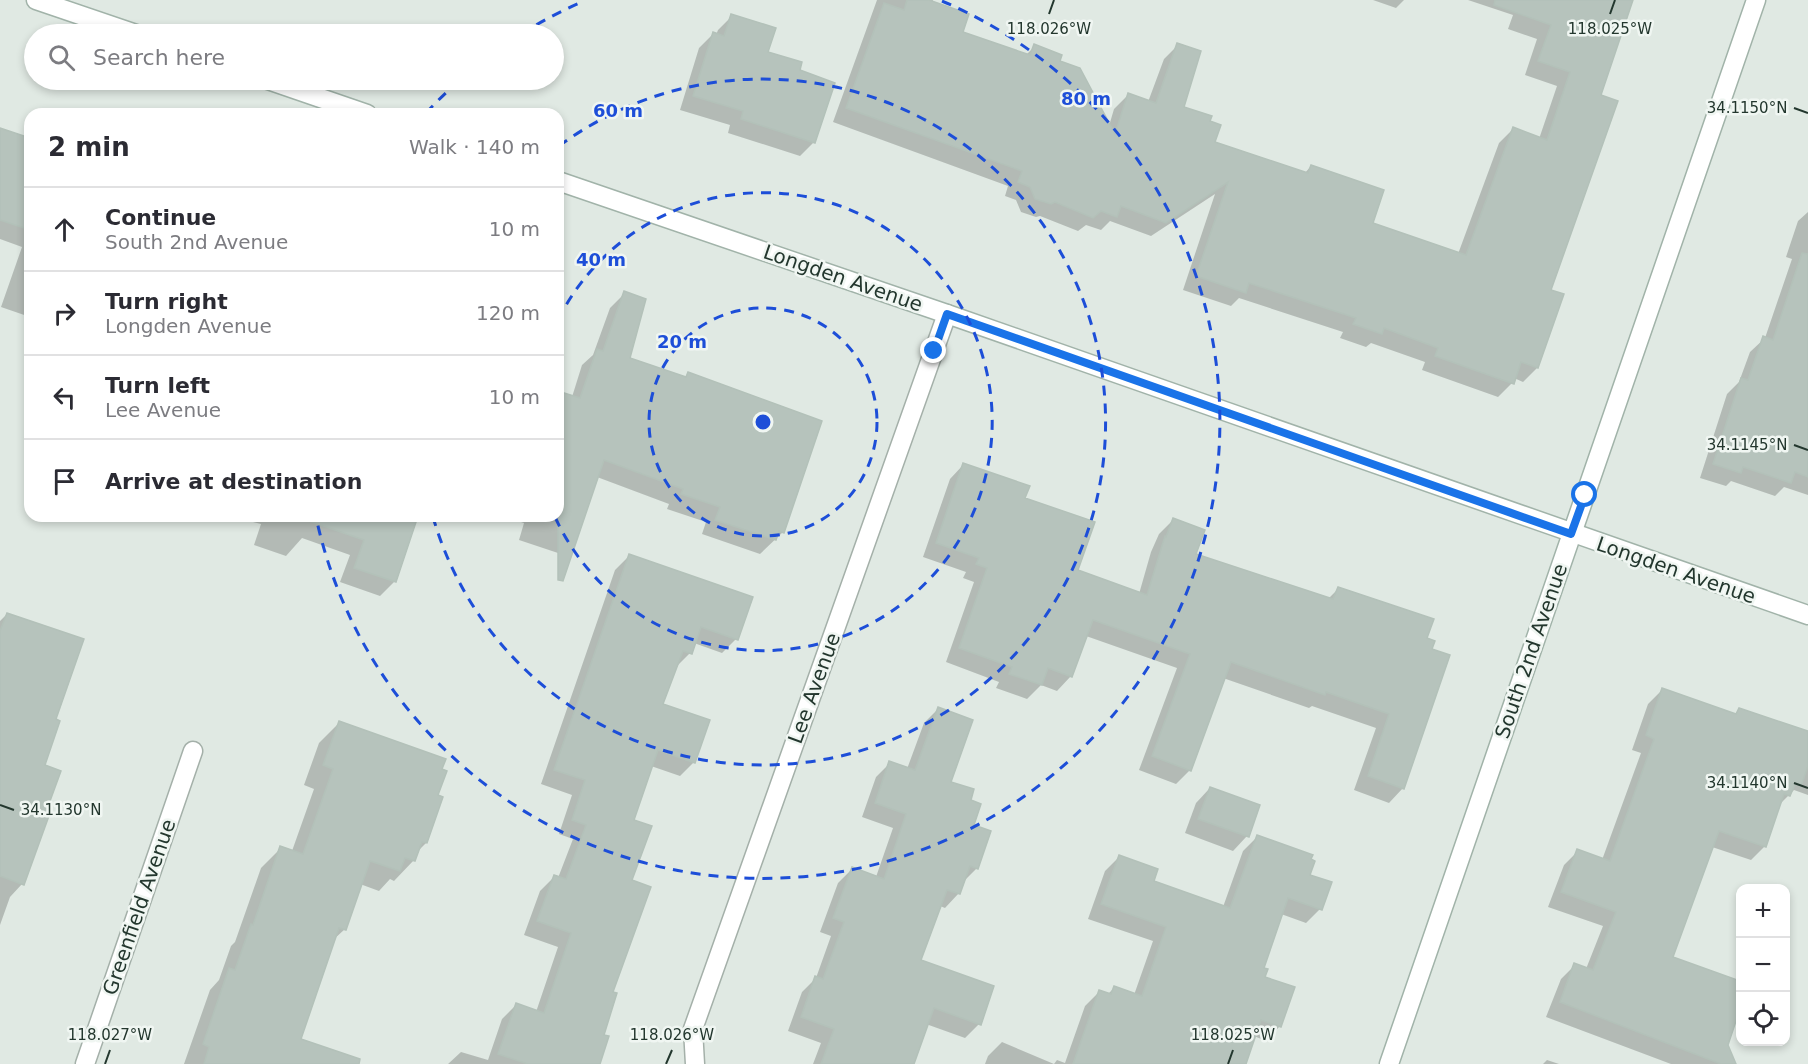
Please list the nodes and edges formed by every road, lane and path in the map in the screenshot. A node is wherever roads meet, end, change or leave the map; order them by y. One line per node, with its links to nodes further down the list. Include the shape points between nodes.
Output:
1 (36, 0): 3 (street)
2 (1756, 0): 8 (street, South 2nd Avenue)
3 (107, 24)
4 (297, 90): 5 (street)
5 (350, 108)
6 (564, 183): 7 (street, Longden Avenue)
7 (947, 314): 8 (street, Longden Avenue); 12 (street, Lee Avenue, via 693,1029)
8 (1571, 534): 9 (street, Longden Avenue); 13 (street, South 2nd Avenue)
9 (1808, 615)
10 (193, 751): 11 (street, Greenfield Avenue)
11 (85, 1064)
12 (695, 1064)
13 (1389, 1064)

